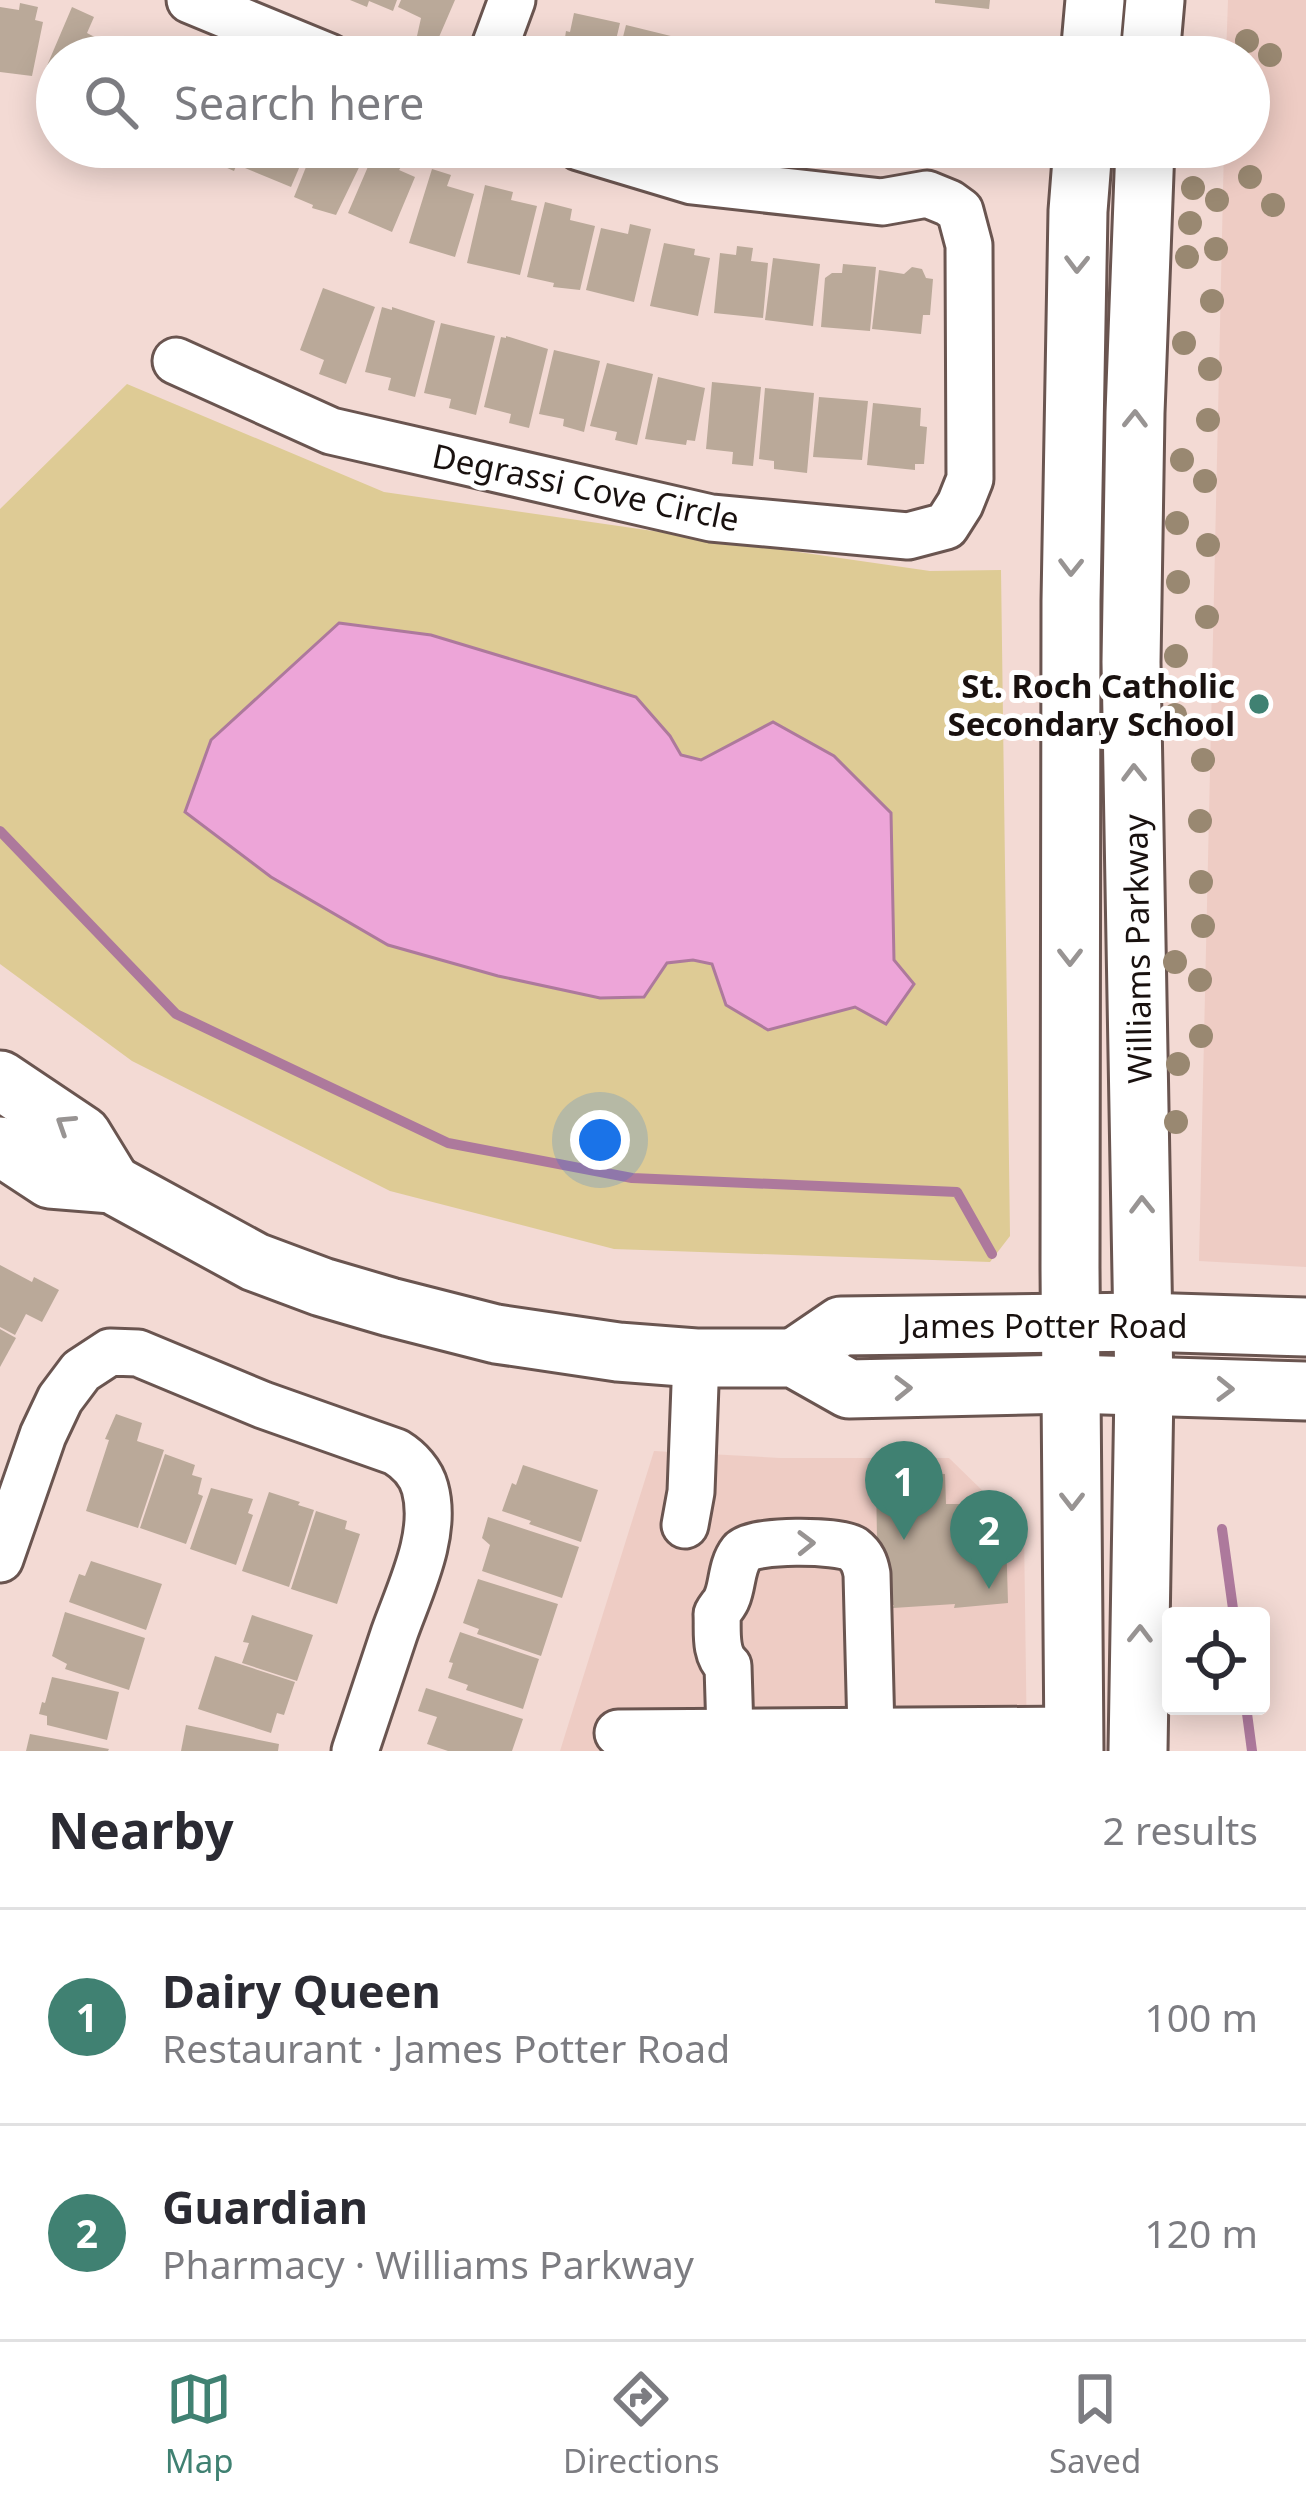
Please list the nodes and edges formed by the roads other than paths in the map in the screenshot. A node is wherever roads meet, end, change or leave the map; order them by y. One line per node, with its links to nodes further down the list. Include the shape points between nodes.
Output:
1 (190, 0): 5 (street)
2 (512, 0): 6 (street)
3 (1095, 0): 7 (main road)
4 (1155, 0): 8 (main road)
5 (278, 36)
6 (498, 36)
7 (1092, 36)
8 (1152, 36)
9 (649, 168): 12 (street, Degrassi Cove Circle, via 692,181 882,202 927,194 960,211 969,245 970,479 946,526 908,536 711,518 331,431)
10 (1081, 168): 17 (main road, Williams Parkway, one-way to 17, via 1071,601)
11 (1143, 168): 16 (main road, Williams Parkway, one-way to 11, via 1132,662)
12 (176, 361)
13 (0, 1080): 15 (main road, James Potter Road, one-way to 13, via 82,1135)
14 (0, 1146): 15 (main road, James Potter Road, via 50,1180)
15 (112, 1184): 19 (main road, James Potter Road, via 255,1262 368,1300 496,1334)
16 (1142, 1322): 17 (main road, James Potter Road); 18 (main road, James Potter Road); 22 (main road, Williams Parkway)
17 (1071, 1324): 20 (main road, James Potter Road, via 842,1326); 21 (main road, Williams Parkway)
18 (1306, 1327)
19 (696, 1358): 20 (main road, James Potter Road); 24 (street)
20 (794, 1358): 21 (main road, James Potter Road, one-way to 21, via 849,1389)
21 (1071, 1384): 22 (main road, James Potter Road); 29 (main road, Williams Parkway, one-way to 29)
22 (1144, 1388): 23 (main road, James Potter Road, one-way to 23); 31 (main road, Williams Parkway, one-way to 22)
23 (1306, 1391)
24 (685, 1525)
25 (0, 1559): 30 (street, via 60,1399 81,1371 110,1352 139,1353 396,1452 424,1483 425,1532)
26 (730, 1732): 27 (street); 27 (street, one-way to 27, via 728,1666 738,1651 737,1615 727,1600 740,1555 754,1544 833,1543 851,1548 867,1574); 28 (street)
27 (872, 1732): 29 (street)
28 (618, 1733)
29 (1074, 1740)
30 (355, 1751)
31 (1138, 1751)

